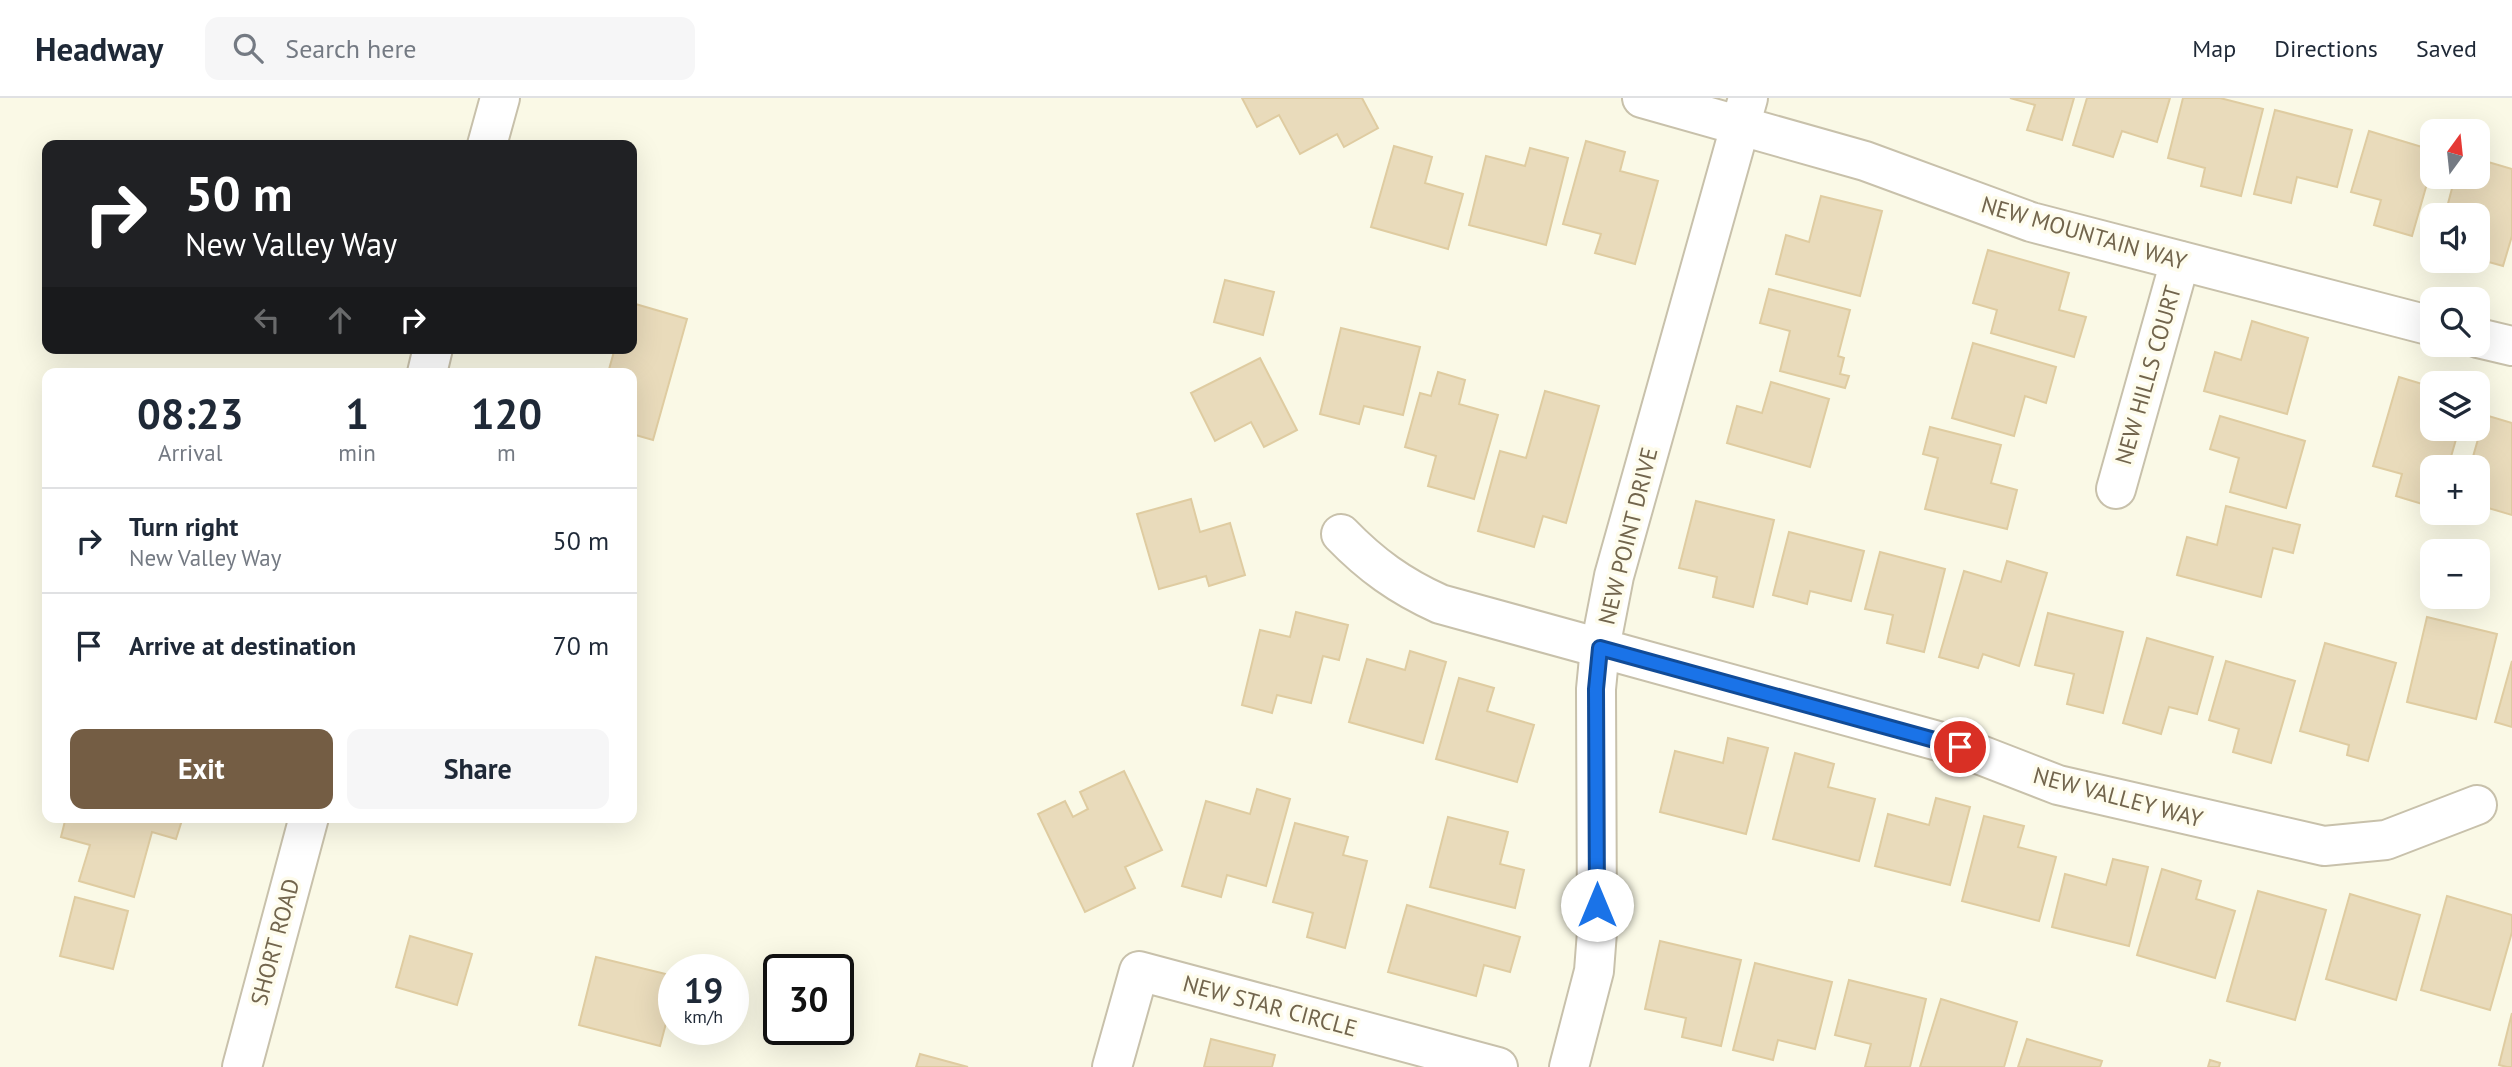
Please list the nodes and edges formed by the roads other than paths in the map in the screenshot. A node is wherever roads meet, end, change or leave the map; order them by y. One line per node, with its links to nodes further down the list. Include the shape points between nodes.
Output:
1 (500, 98): 4 (street)
2 (1642, 98): 3 (street, NEW MOUNTAIN WAY)
3 (1744, 112): 5 (street, NEW MOUNTAIN WAY, via 2031,222); 11 (street, NEW POINT DRIVE, via 1614,576)
4 (488, 140)
5 (2180, 261): 6 (street, NEW MOUNTAIN WAY); 9 (street, NEW HILLS COURT)
6 (2420, 323)
7 (2490, 341): 8 (street)
8 (2512, 346)
9 (2116, 489)
10 (1341, 534): 11 (street, NEW VALLEY WAY, via 1369,563 1402,587 1440,604)
11 (1600, 648): 12 (street, NEW VALLEY WAY, via 1960,747 2058,785 2324,846 2386,840); 17 (street, NEW POINT DRIVE, via 1596,689 1597,932 1594,971)
12 (2477, 805)
13 (307, 823): 14 (street, SHORT ROAD)
14 (242, 1067)
15 (1112, 1067): 16 (street, NEW STAR CIRCLE, via 1139,971)
16 (1498, 1067)
17 (1569, 1067)

